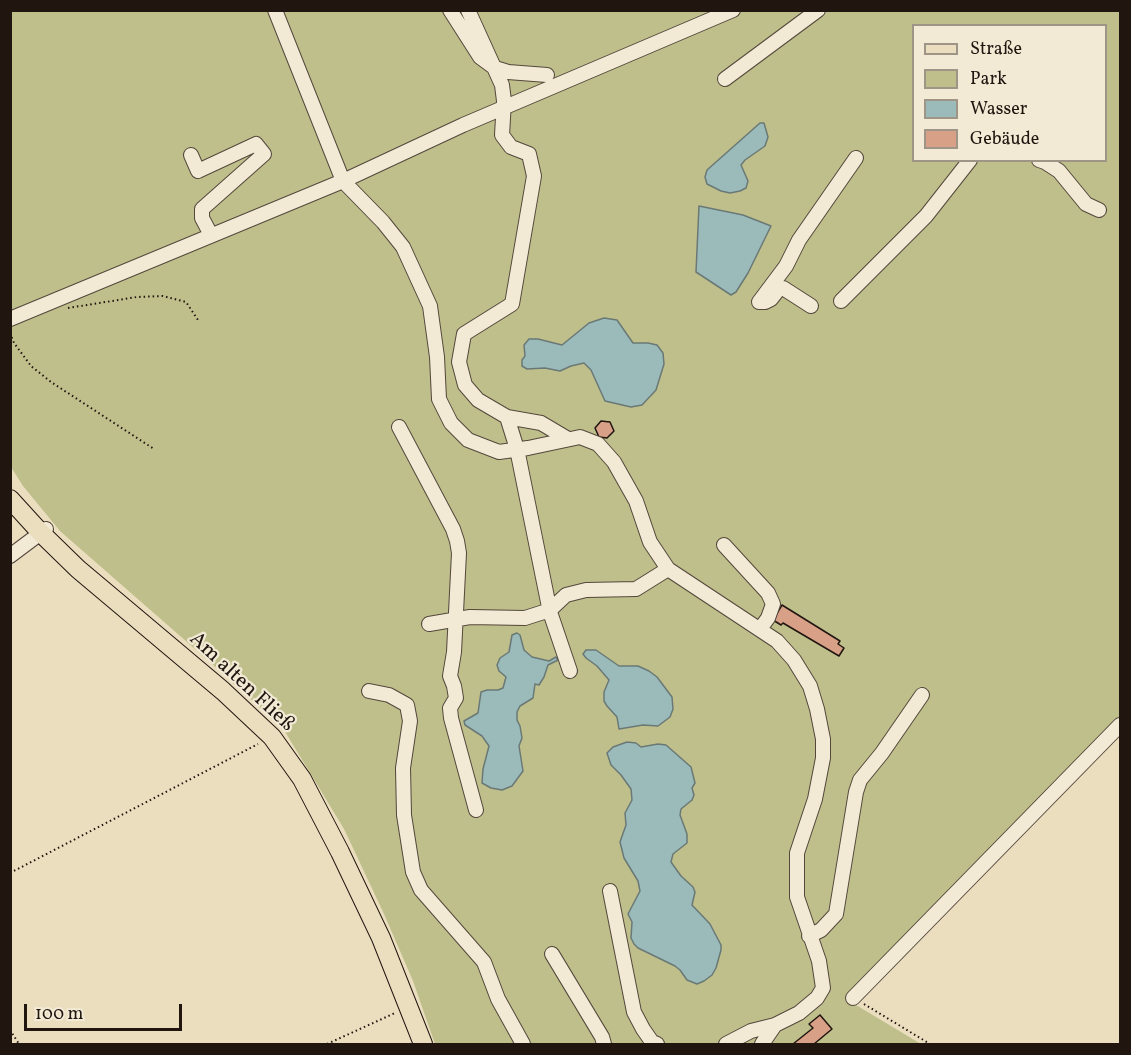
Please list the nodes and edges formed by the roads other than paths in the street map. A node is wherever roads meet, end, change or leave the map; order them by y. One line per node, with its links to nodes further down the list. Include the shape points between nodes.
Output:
1 (275, 10): 14 (street)
2 (450, 10): 6 (street, via 480,57)
3 (468, 10): 6 (street)
4 (733, 10): 9 (street)
5 (818, 10): 8 (street)
6 (495, 68): 7 (street); 9 (street, via 502,85)
7 (547, 75)
8 (725, 80)
9 (503, 108): 14 (street); 20 (street, via 502,135 511,147 529,154 534,176 512,303 464,334 459,362 465,385 478,400)
10 (191, 155): 16 (street, via 198,171 256,144 264,154 202,209)
11 (856, 158): 18 (street, via 759,302 765,302 783,288)
12 (968, 162): 17 (street, via 926,216)
13 (1045, 162): 15 (street, via 1059,171 1086,204)
14 (343, 181): 16 (street); 23 (street, via 384,222 417,274 430,306 439,399 451,423 468,440 499,452)
15 (1099, 210)
16 (211, 235): 19 (street)
17 (841, 301)
18 (811, 306)
19 (10, 319)
20 (507, 417): 22 (street, via 541,423); 23 (street)
21 (399, 427): 30 (street, via 457,541)
22 (568, 439): 23 (street); 28 (street, via 580,436 598,444 614,462 636,501 650,542)
23 (517, 449): 29 (street)
24 (10, 499): 25 (main road, Am alten Fließ)
25 (44, 531): 27 (street); 43 (main road, Am alten Fließ, via 78,569 273,737 302,779 340,852 381,938)
26 (724, 545): 32 (street, via 768,593 773,604)
27 (10, 556)
28 (668, 569): 29 (street, via 636,589 586,590 566,595); 32 (street)
29 (550, 609): 30 (street, via 525,618); 33 (street)
30 (456, 619): 31 (street); 37 (street, via 450,676 456,698 450,708 451,718)
31 (429, 624)
32 (760, 629): 39 (street, via 794,660 810,686 823,739 815,799 797,853 797,897)
33 (570, 671)
34 (369, 691): 44 (street, via 389,695 407,705 410,722 403,768 404,816 413,872 422,890 484,962 498,999)
35 (922, 695): 39 (street, via 860,780 836,914 831,922)
36 (1120, 725): 41 (street)
37 (476, 810)
38 (610, 891): 46 (street, via 634,1012)
39 (809, 936): 42 (street, via 819,961 823,988 799,1013)
40 (552, 954): 45 (street)
41 (853, 998)
42 (775, 1025): 47 (street, via 751,1031); 48 (street)
43 (423, 1044)
44 (523, 1044)
45 (604, 1044)
46 (657, 1044)
47 (726, 1044)
48 (762, 1044)

